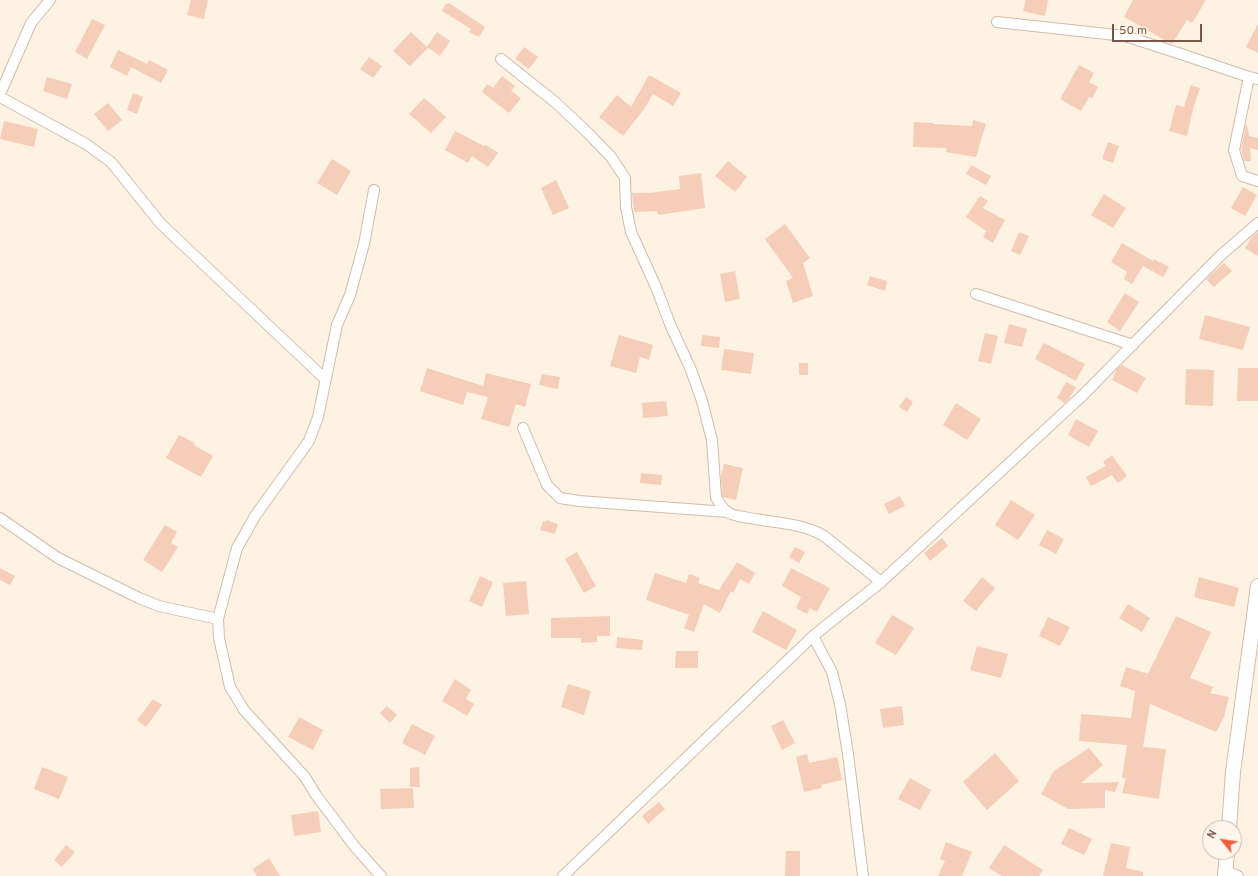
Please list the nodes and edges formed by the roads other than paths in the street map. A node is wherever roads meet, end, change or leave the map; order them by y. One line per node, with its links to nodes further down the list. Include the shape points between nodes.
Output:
1 (50, 0): 5 (street, via 32,23)
2 (997, 22): 4 (street, via 1124,36)
3 (501, 59): 14 (street, via 555,102 610,157 625,178 626,207 631,232 691,370 712,440 716,497)
4 (1254, 78): 7 (street, via 1234,150 1242,176)
5 (0, 94)
6 (0, 97): 12 (street, via 86,144 111,162 161,224)
7 (1258, 181)
8 (374, 190): 12 (street, via 364,244 350,295 337,325)
9 (1258, 223): 11 (street, via 1221,255)
10 (976, 294): 11 (street)
11 (1133, 345): 16 (street, via 1084,396)
12 (325, 379): 18 (street, via 318,417 309,441 255,516 237,548)
13 (523, 428): 14 (street, via 547,485 560,498)
14 (728, 512): 16 (street, via 815,531)
15 (0, 518): 18 (street, via 58,558 140,598 159,606)
16 (881, 582): 19 (street)
17 (1258, 586): 20 (main road, via 1233,772)
18 (218, 618): 23 (street, via 219,638 230,687 244,710 305,777 355,847)
19 (813, 636): 24 (street); 25 (street, via 832,672 840,704)
20 (1230, 820)
21 (1228, 860): 22 (main road)
22 (1230, 874)
23 (381, 876)
24 (563, 876)
25 (863, 876)

